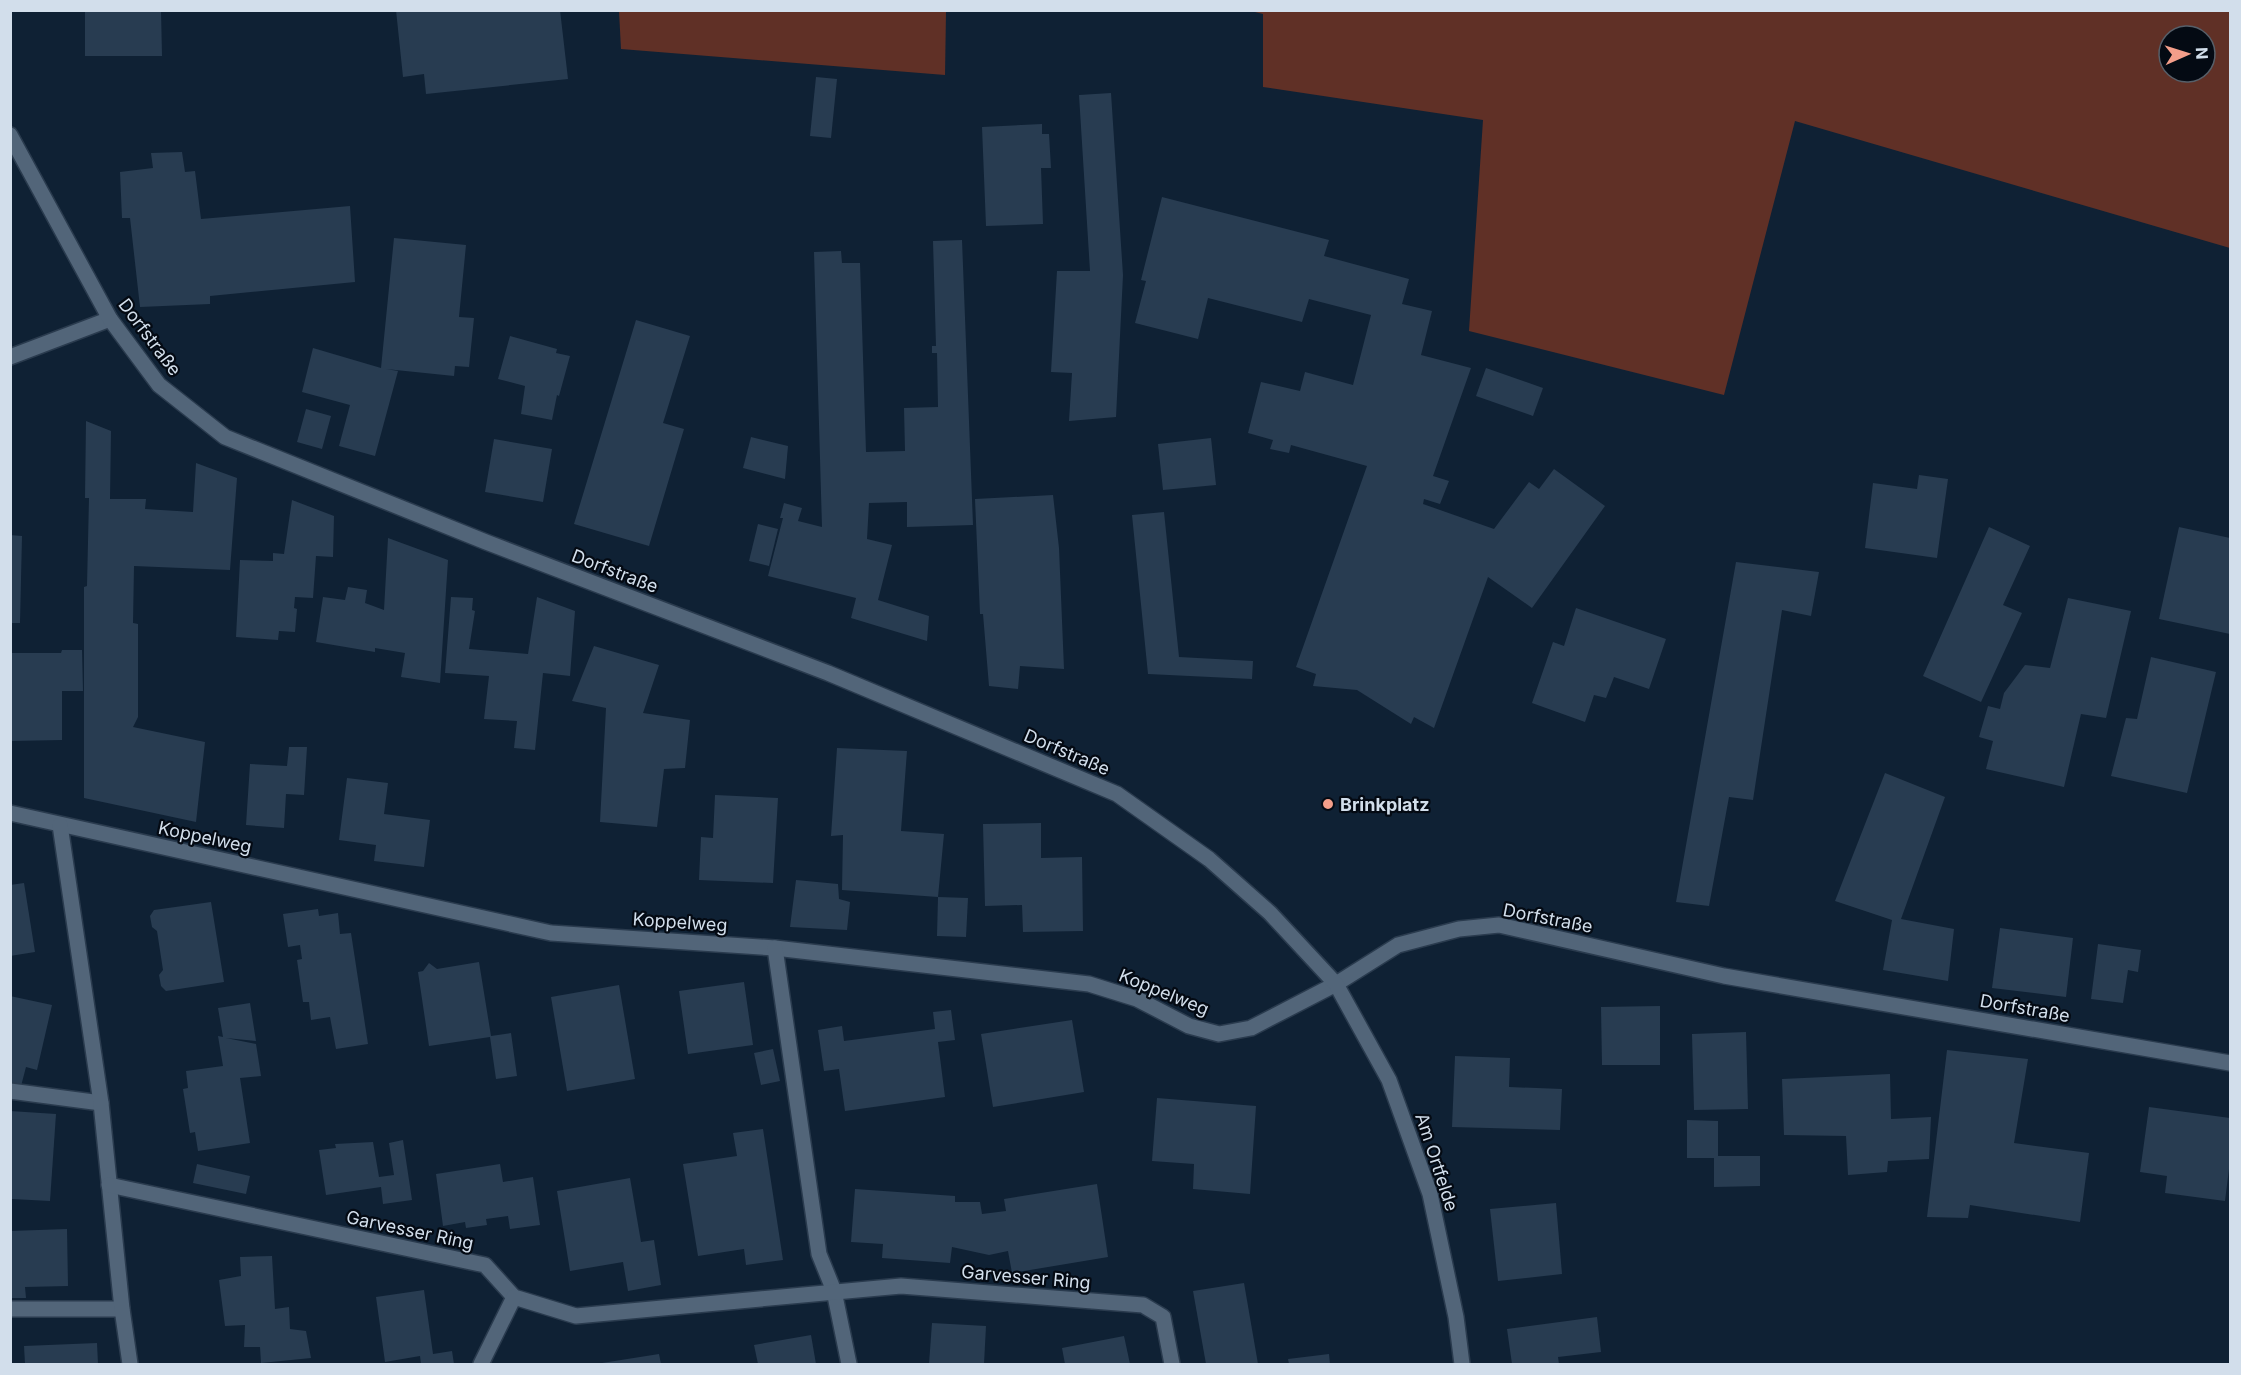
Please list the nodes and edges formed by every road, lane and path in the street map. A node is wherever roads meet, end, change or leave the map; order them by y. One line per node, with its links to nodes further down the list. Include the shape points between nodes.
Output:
1 (10, 135): 2 (street, Dorfstraße)
2 (110, 319): 3 (street); 7 (street, Dorfstraße, via 159,385 225,436 486,542 828,673 1117,794 1209,860 1270,913)
3 (10, 357)
4 (10, 813): 5 (street, Koppelweg)
5 (60, 825): 6 (street, Koppelweg, via 551,933); 10 (street)
6 (775, 948): 7 (street, Koppelweg, via 1089,984 1137,999 1189,1026 1219,1034 1251,1028); 12 (street, via 819,1254)
7 (1336, 984): 8 (street, Dorfstraße, via 1398,945 1460,929 1499,926 1724,976); 20 (street, Am Ortfelde, via 1389,1080 1430,1194)
8 (2230, 1063)
9 (10, 1091): 10 (street)
10 (101, 1103): 11 (street)
11 (109, 1185): 13 (street, Garvesser Ring, via 484,1265); 15 (street)
12 (834, 1291): 13 (street, Garvesser Ring, via 576,1316); 18 (street); 19 (street, Garvesser Ring, via 901,1286 1143,1305 1163,1317)
13 (514, 1297): 17 (street)
14 (10, 1309): 15 (street)
15 (122, 1309): 16 (street)
16 (130, 1365)
17 (481, 1365)
18 (849, 1365)
19 (1172, 1365)
20 (1462, 1365)

